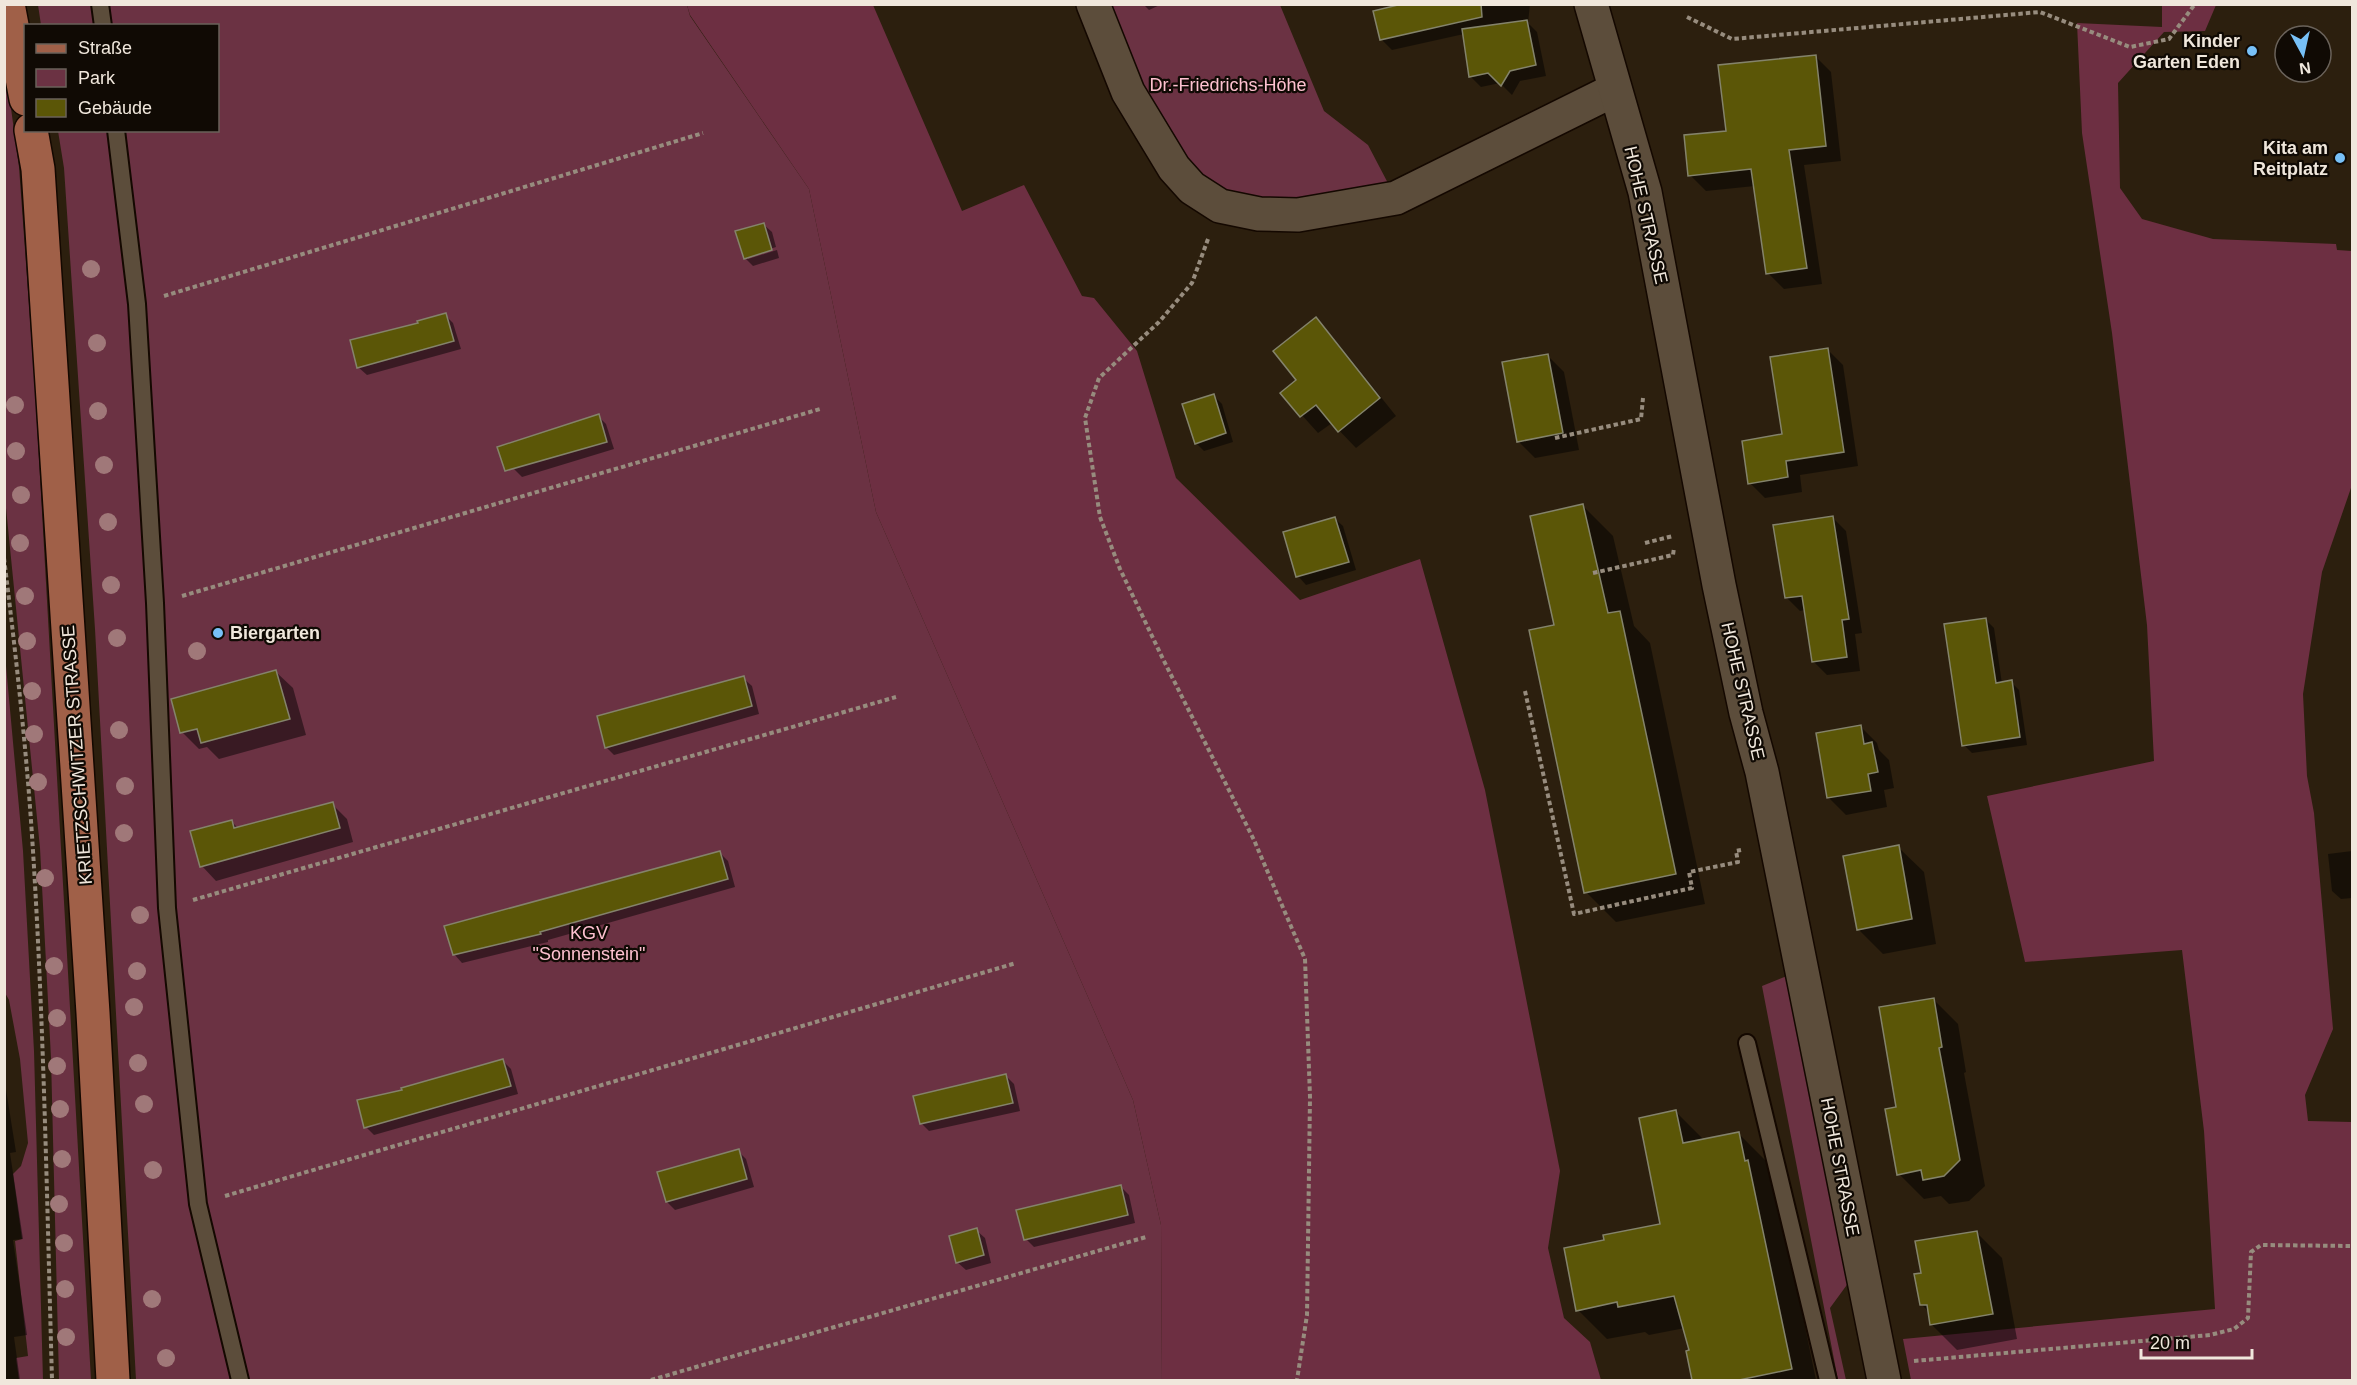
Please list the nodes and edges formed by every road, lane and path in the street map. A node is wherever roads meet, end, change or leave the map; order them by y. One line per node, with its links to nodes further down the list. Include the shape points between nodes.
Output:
1 (8, 4): 8 (main road)
2 (100, 4): 7 (lane)
3 (1093, 4): 13 (street, via 1128,93 1173,168 1192,188)
4 (1591, 4): 9 (street, HOHE STRASSE)
5 (2195, 4): 6 (path, via 2169,39 2130,47 2040,12 1732,39)
6 (1687, 17)
7 (103, 24)
8 (24, 88)
9 (1614, 90): 13 (street, via 1396,198 1298,215 1260,214); 24 (street, HOHE STRASSE, via 1645,192 1719,585)
10 (31, 132): 33 (main road, KRIETZSCHWITZER STRASSE, via 38,169 92,989)
11 (116, 132): 14 (lane)
12 (703, 134): 14 (path)
13 (1220, 206): 36 (path, via 1192,283 1159,322 1099,378 1085,418 1100,517 1120,569 1254,840 1305,959 1310,1097 1307,1292)
14 (137, 304): 21 (lane)
15 (1643, 398): 17 (path, via 1641,419)
16 (820, 409): 21 (path)
17 (1556, 438)
18 (1677, 535): 20 (path, via 1673,555)
19 (4, 558): 32 (path, via 33,850)
20 (1593, 573)
21 (155, 603): 25 (lane)
22 (1525, 691): 24 (path, via 1574,914 1692,888 1689,872 1738,862 1736,851)
23 (896, 697): 25 (path)
24 (1776, 842): 38 (street, HOHE STRASSE)
25 (167, 908): 28 (lane)
26 (1016, 963): 28 (path)
27 (1747, 1043): 37 (lane)
28 (198, 1204): 34 (lane)
29 (1146, 1237): 35 (path)
30 (2352, 1246): 31 (path, via 2261,1245 2251,1252 2248,1318 2234,1329 2210,1335)
31 (1923, 1360)
32 (52, 1380)
33 (112, 1380)
34 (240, 1380)
35 (651, 1380)
36 (1298, 1380)
37 (1828, 1380)
38 (1884, 1380)

